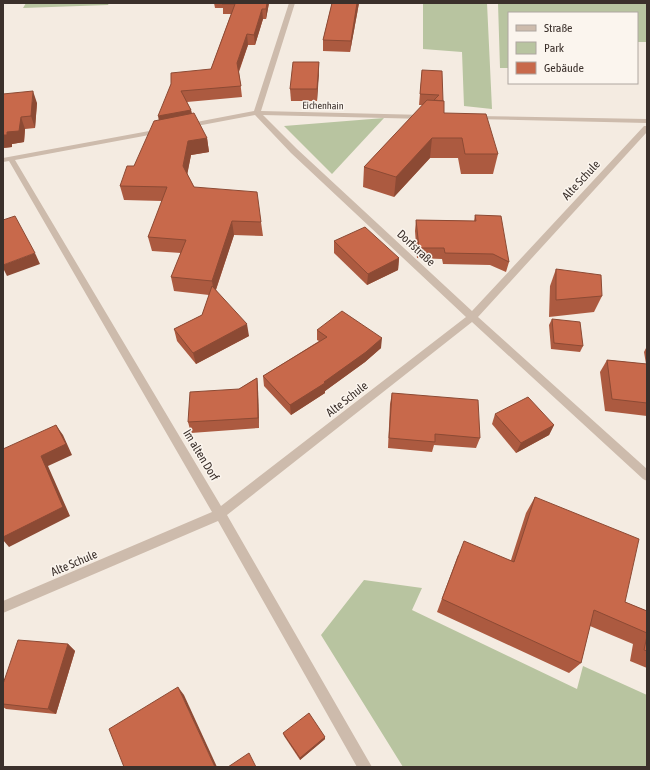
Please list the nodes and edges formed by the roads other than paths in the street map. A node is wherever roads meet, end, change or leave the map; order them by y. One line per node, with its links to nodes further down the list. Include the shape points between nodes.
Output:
1 (292, 3): 2 (street)
2 (257, 113): 3 (street, Eichenhain); 6 (street, Eichenhain); 10 (street, Dorfstraße, via 294,151)
3 (434, 117)
4 (465, 118): 5 (street)
5 (647, 121)
6 (180, 128)
7 (647, 128): 10 (street, Alte Schule)
8 (164, 130): 9 (street)
9 (7, 159): 12 (street, Im alten Dorf)
10 (472, 317): 11 (street, Dorfstraße); 12 (street, Alte Schule)
11 (647, 476)
12 (220, 514): 13 (street, Alte Schule); 14 (street, Im alten Dorf)
13 (3, 607)
14 (365, 767)

